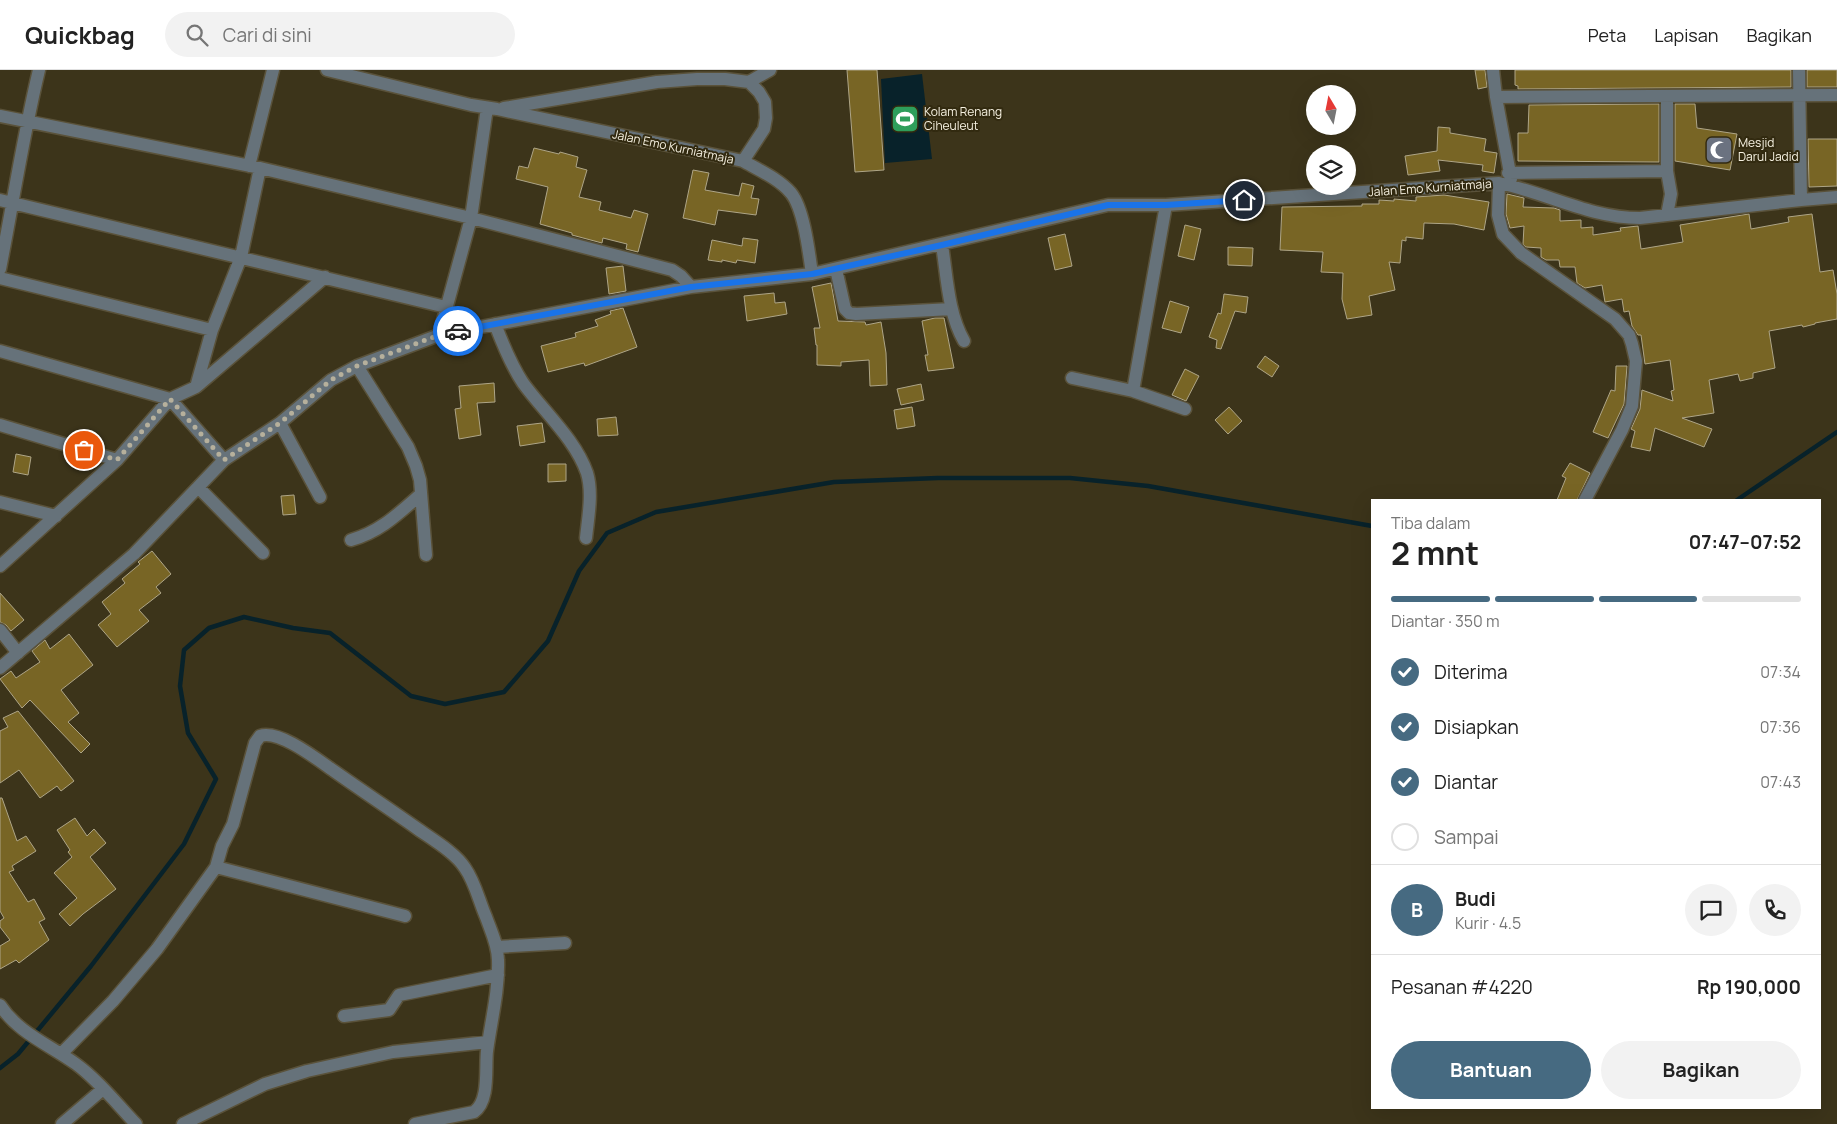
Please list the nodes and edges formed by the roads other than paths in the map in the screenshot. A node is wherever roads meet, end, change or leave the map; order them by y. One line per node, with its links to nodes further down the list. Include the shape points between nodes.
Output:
1 (39, 70): 15 (street)
2 (273, 70): 17 (street)
3 (327, 70): 13 (street, Jalan Emo Kurniatmaja)
4 (770, 70): 8 (street)
5 (1493, 70): 12 (street)
6 (1799, 70): 11 (street)
7 (681, 75): 8 (street); 13 (street, via 648,84)
8 (749, 82): 16 (street, via 765,102 766,118 764,129)
9 (1837, 95): 11 (street)
10 (1667, 96): 11 (street); 12 (street); 18 (street)
11 (1799, 96): 24 (street)
12 (1496, 97): 19 (street)
13 (492, 109): 16 (street, Jalan Emo Kurniatmaja); 28 (street)
14 (0, 116): 15 (street)
15 (27, 122): 17 (street); 25 (street)
16 (743, 161): 33 (street, Jalan Emo Kurniatmaja, via 791,194 800,211)
17 (254, 167): 28 (street); 30 (street)
18 (1667, 171): 19 (street); 27 (street, via 1671,194)
19 (1508, 173): 21 (street)
20 (1499, 183): 21 (street, Jalan Emo Kurniatmaja); 26 (street, Jalan Emo Kurniatmaja); 57 (street, via 1498,215 1503,234 1521,253 1615,319 1630,335 1636,361 1632,406)
21 (1513, 186): 27 (street, Jalan Emo Kurniatmaja, via 1591,212 1621,218)
22 (1837, 197): 24 (street, Jalan Emo Kurniatmaja)
23 (0, 200): 25 (street)
24 (1801, 200): 27 (street, Jalan Emo Kurniatmaja)
25 (14, 202): 30 (street); 31 (street)
26 (1166, 205): 29 (street, Jalan Emo Kurniatmaja, via 1108,205); 47 (street)
27 (1667, 215)
28 (471, 218): 36 (street, via 672,270); 37 (street)
29 (942, 245): 32 (street, Jalan Emo Kurniatmaja); 38 (street)
30 (241, 257): 34 (street); 40 (street)
31 (0, 269)
32 (836, 269): 33 (street, Jalan Emo Kurniatmaja); 38 (street, via 845,309 849,313)
33 (812, 274): 36 (street)
34 (325, 277): 37 (street); 46 (street)
35 (0, 278): 40 (street)
36 (691, 287): 39 (street)
37 (446, 307): 41 (street)
38 (952, 308): 42 (street)
39 (495, 324): 41 (street); 60 (street, via 518,375 569,441 587,474)
40 (212, 330): 46 (street)
41 (439, 335): 44 (street)
42 (964, 341)
43 (0, 351): 48 (street)
44 (357, 366): 50 (street, via 331,380); 55 (street, via 408,448 418,473)
45 (1072, 378): 47 (street)
46 (196, 387): 48 (street)
47 (1133, 391): 49 (street)
48 (170, 399): 52 (street); 53 (street)
49 (1184, 409)
50 (280, 423): 53 (street); 56 (street)
51 (0, 425): 52 (street)
52 (117, 460): 59 (street)
53 (224, 460): 54 (street)
54 (198, 487): 62 (street); 66 (street, via 134,554)
55 (421, 494): 61 (street, via 385,525 367,536); 63 (street)
56 (320, 497)
57 (1586, 499)
58 (0, 502): 59 (street)
59 (56, 516): 64 (street)
60 (586, 538)
61 (350, 540)
62 (263, 553)
63 (426, 554)
64 (0, 566)
65 (0, 630): 66 (street)
66 (18, 653): 67 (street)
67 (0, 668)
68 (216, 867): 69 (street); 71 (street, via 233,824 255,743 260,736 270,735 316,758 456,858 475,888); 76 (street, via 157,949 112,1002)
69 (405, 916)
70 (565, 943): 71 (street)
71 (497, 947): 72 (street)
72 (498, 975): 74 (street, via 399,995 390,1009); 75 (street)
73 (0, 1005): 76 (street, via 8,1017)
74 (344, 1016)
75 (488, 1042): 80 (street, via 393,1052 307,1071 265,1084); 81 (street, via 485,1096 478,1109)
76 (61, 1054): 77 (street)
77 (103, 1089): 78 (street); 79 (street)
78 (62, 1124)
79 (136, 1124)
80 (183, 1124)
81 (415, 1124)

